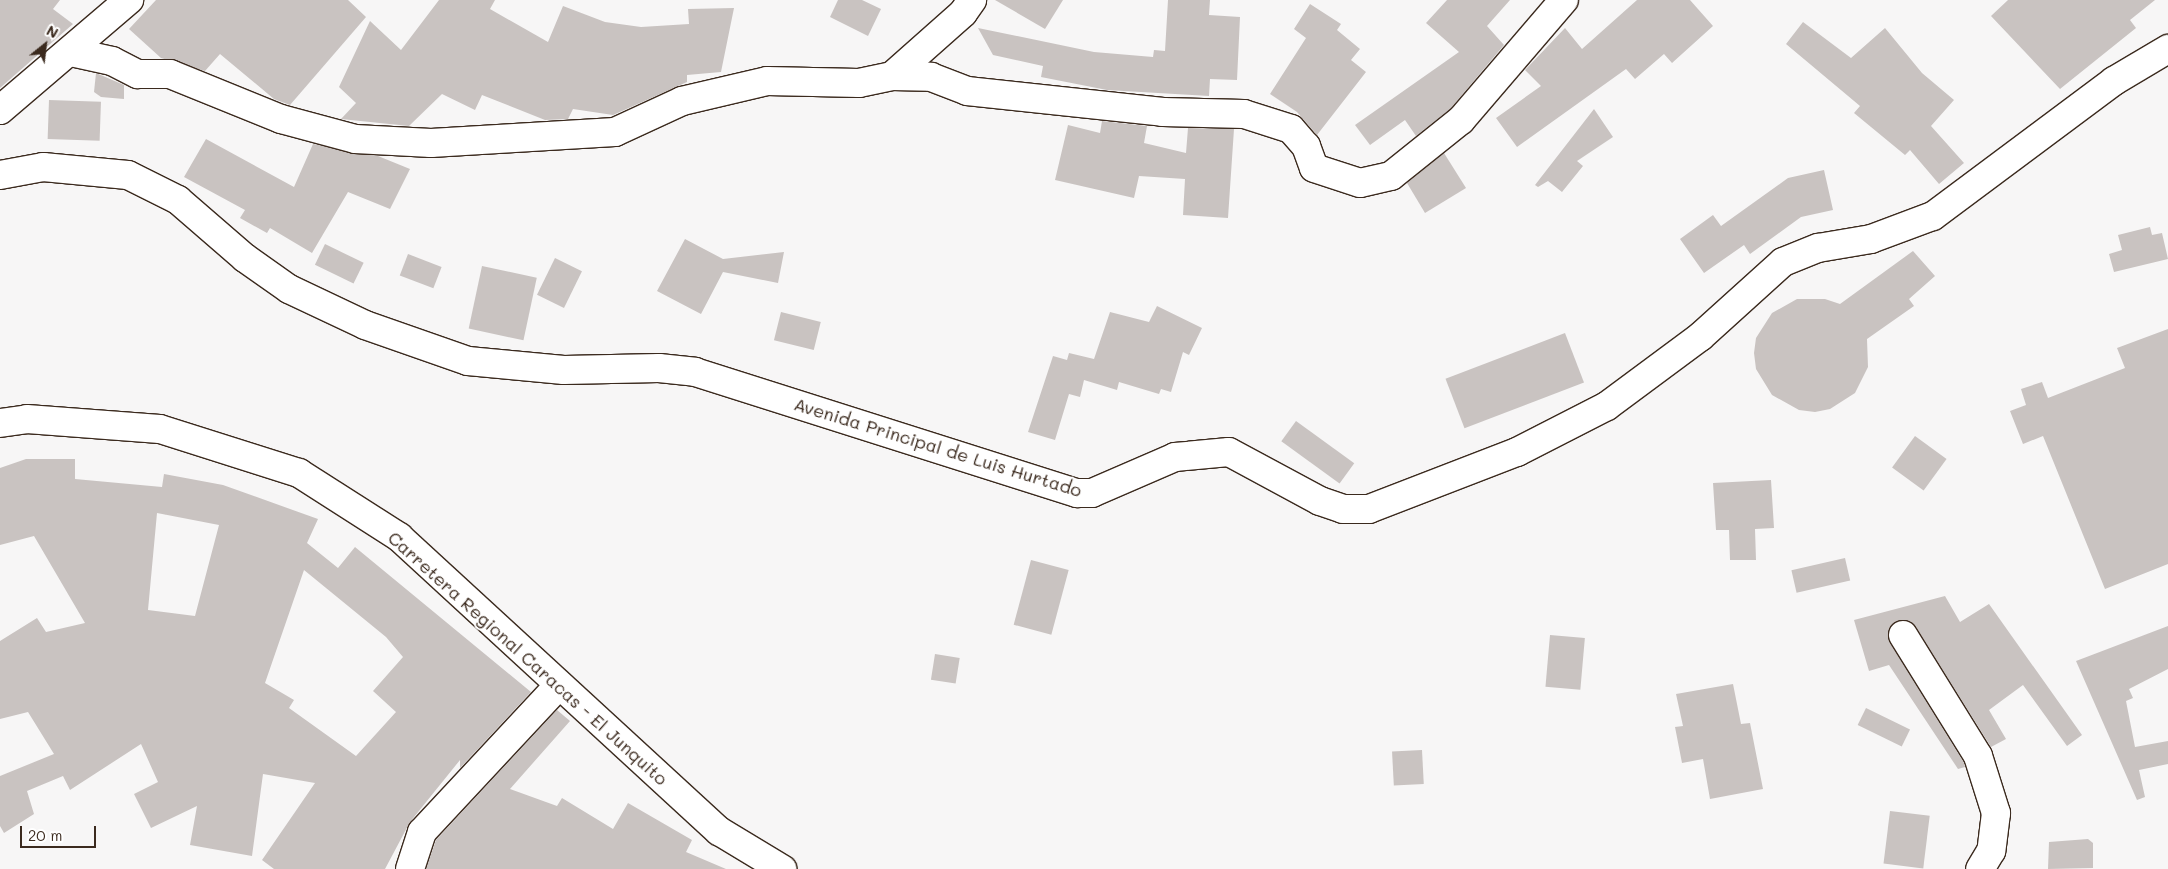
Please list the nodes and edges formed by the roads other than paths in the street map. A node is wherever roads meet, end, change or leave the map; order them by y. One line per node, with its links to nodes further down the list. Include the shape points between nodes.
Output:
1 (129, 0): 5 (street)
2 (972, 0): 6 (street, via 963,13)
3 (1564, 0): 6 (street, via 1461,120 1391,176 1360,183 1314,168 1306,146 1291,129 1244,114 1163,112 967,91 931,77)
4 (2168, 49): 8 (street, Avenida Principal de Luis Hurtado, via 2114,81 1933,216 1871,239 1818,248 1783,262 1700,336 1606,406 1517,452 1370,509 1343,509 1320,501 1229,452 1175,457 1092,493 1077,493 695,372 660,368 564,370 468,361 365,325 288,289 245,258 178,200 128,175 43,167)
5 (71, 52): 6 (street, via 112,61 138,74 170,74 281,119 355,139 431,143 615,132 682,101 767,81 860,83); 7 (street)
6 (892, 76)
7 (0, 110)
8 (0, 175)
9 (0, 423): 11 (street, Carretera Regional Caracas - El Junquito, via 27,419 160,430 299,473 399,537)
10 (1903, 635): 14 (street, via 1978,756 1996,813 1991,851)
11 (559, 685): 12 (street, via 422,832); 13 (street, Carretera Regional Caracas - El Junquito, via 718,830)
12 (410, 869)
13 (782, 869)
14 (1980, 869)

